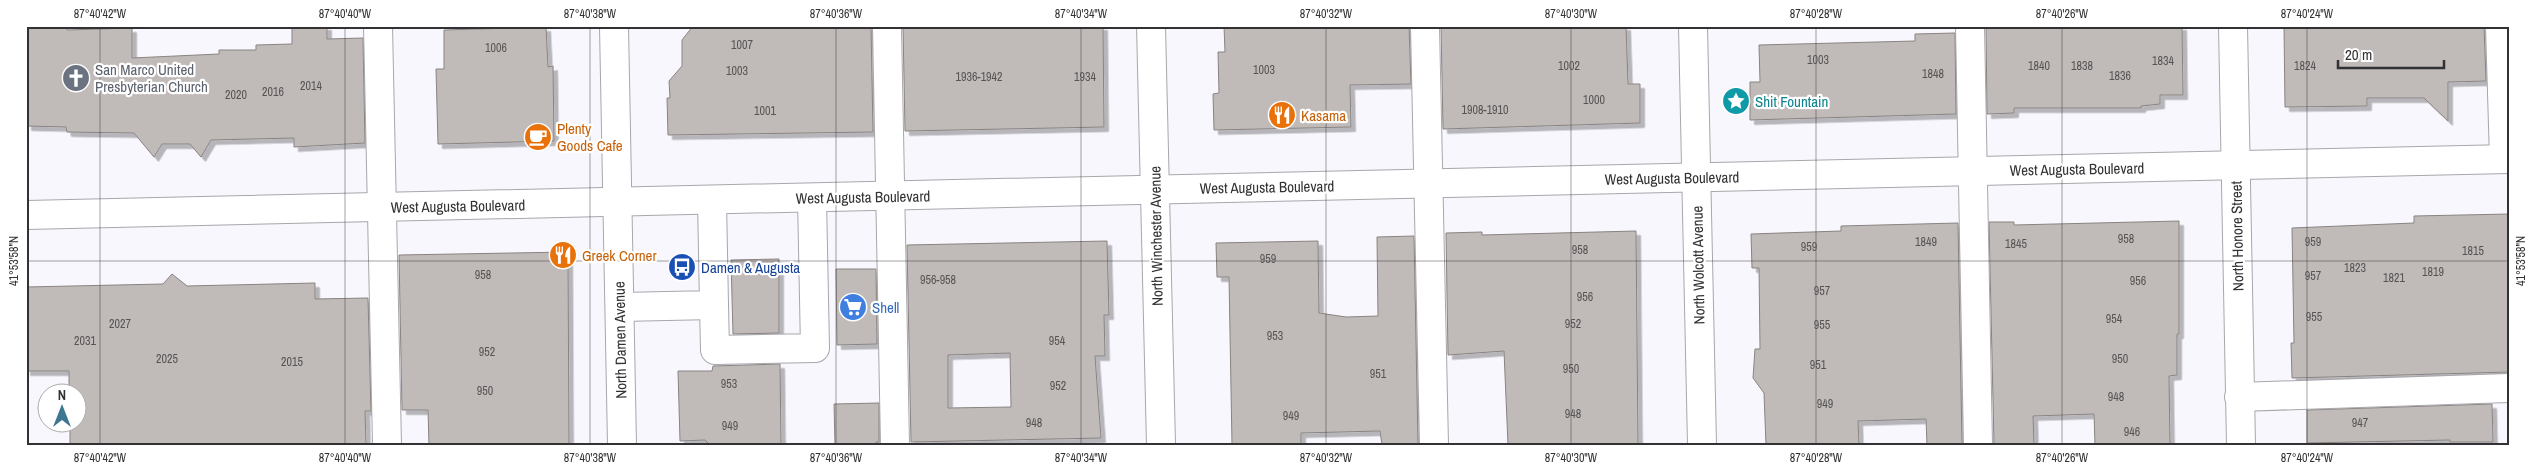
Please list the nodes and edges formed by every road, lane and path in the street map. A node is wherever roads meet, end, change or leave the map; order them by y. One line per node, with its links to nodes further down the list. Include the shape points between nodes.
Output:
1 (378, 26): 20 (street)
2 (614, 26): 19 (street, North Damen Avenue)
3 (887, 26): 16 (street)
4 (1151, 26): 15 (street, North Winchester Avenue)
5 (1425, 26): 14 (street)
6 (1693, 26): 13 (street, North Wolcott Avenue)
7 (1970, 26): 12 (street)
8 (2233, 26): 11 (street, North Honore Street)
9 (2500, 26): 10 (street)
10 (2506, 159): 11 (street, West Augusta Boulevard)
11 (2236, 165): 12 (street, West Augusta Boulevard); 25 (street, North Honore Street)
12 (1973, 171): 13 (street, West Augusta Boulevard); 32 (street)
13 (1696, 178): 14 (street, West Augusta Boulevard); 31 (street, North Wolcott Avenue)
14 (1428, 183): 15 (street, West Augusta Boulevard); 30 (street)
15 (1155, 190): 16 (street, West Augusta Boulevard); 29 (street, North Winchester Avenue)
16 (890, 196): 17 (street, West Augusta Boulevard); 28 (street)
17 (812, 198): 18 (street, West Augusta Boulevard); 22 (street, via 815,348 715,350)
18 (712, 200): 19 (street, West Augusta Boulevard); 22 (street)
19 (618, 202): 20 (street, West Augusta Boulevard); 23 (street, North Damen Avenue)
20 (382, 208): 21 (street, West Augusta Boulevard); 26 (street)
21 (26, 215)
22 (714, 305): 23 (street)
23 (620, 307): 27 (street, North Damen Avenue)
24 (2509, 388): 25 (street)
25 (2240, 397): 33 (street, North Honore Street)
26 (387, 445)
27 (622, 445)
28 (895, 445)
29 (1161, 445)
30 (1434, 445)
31 (1702, 445)
32 (1978, 445)
33 (2241, 445)

